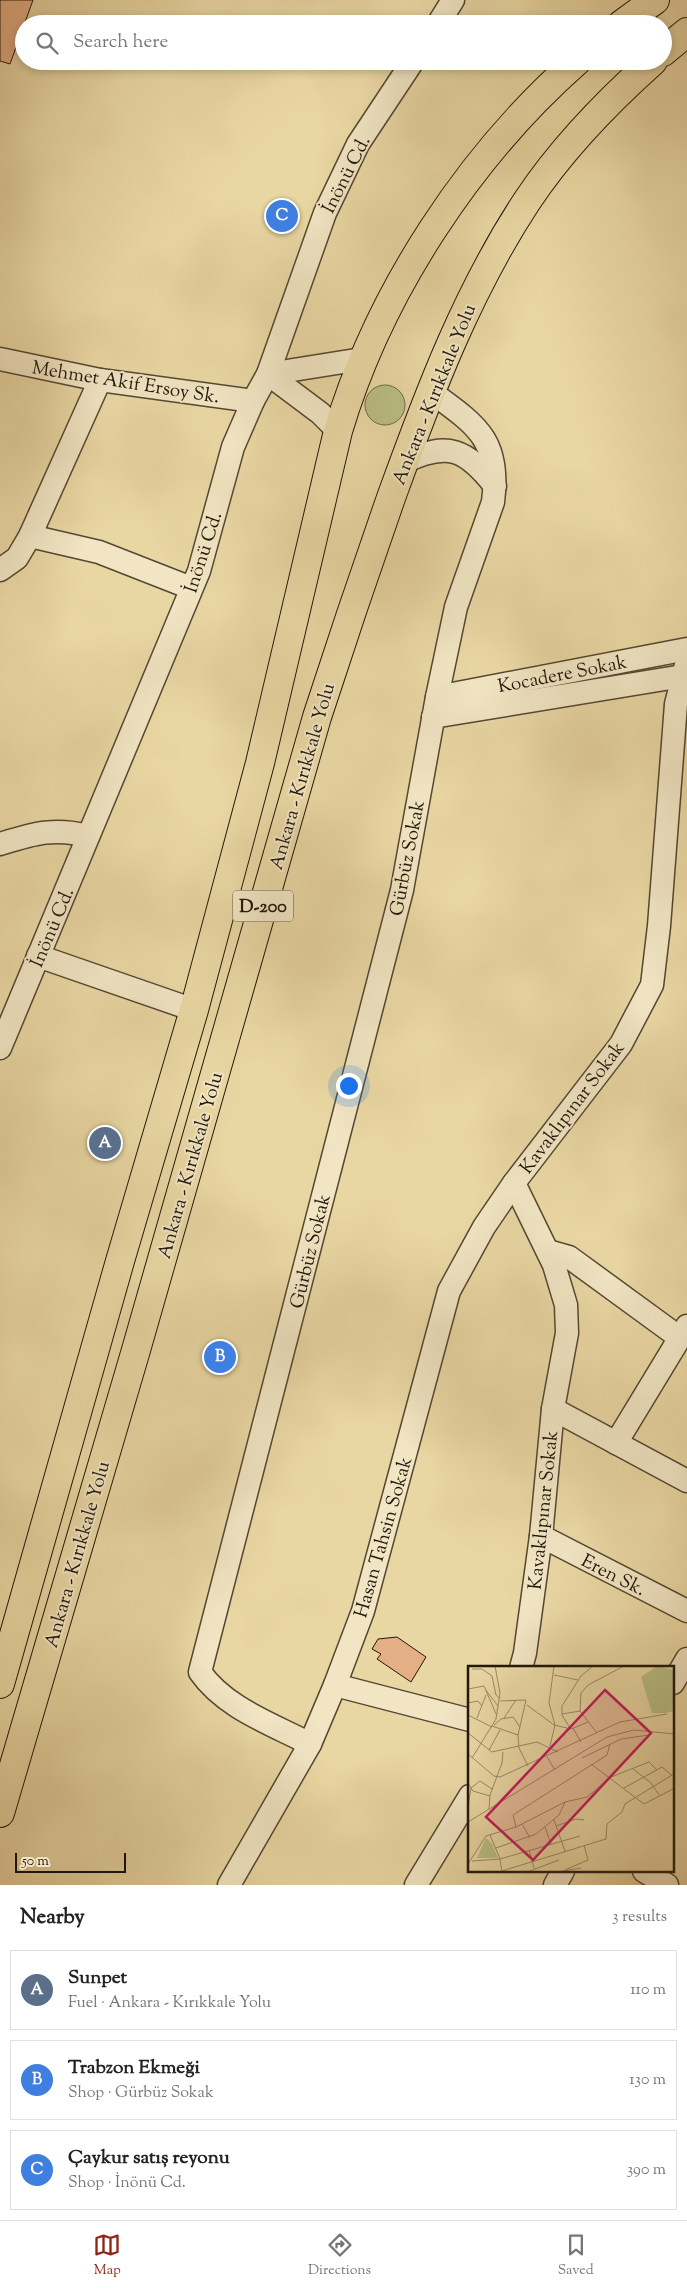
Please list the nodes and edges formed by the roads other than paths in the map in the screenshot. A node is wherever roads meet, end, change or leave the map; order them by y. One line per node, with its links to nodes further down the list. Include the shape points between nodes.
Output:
1 (453, 0): 3 (street)
2 (655, 0): 4 (highway)
3 (444, 15)
4 (634, 15)
5 (687, 32): 6 (highway)
6 (672, 44)
7 (407, 70): 12 (street, İnönü Cd., via 358,144 324,213)
8 (568, 70): 11 (highway, Ankara - Kırıkkale Yolu / D-200, via 533,103 462,186 425,243)
9 (644, 70): 14 (highway, Ankara - Kırıkkale Yolu / D-200, via 586,127 554,163 527,201 462,316)
10 (0, 359): 13 (street, Mehmet Akif Ersoy Sk.)
11 (362, 359): 12 (street); 16 (highway, Ankara - Kırıkkale Yolu / D-200)
12 (268, 374): 15 (street, İnönü Cd.); 16 (street, via 320,413)
13 (100, 380): 15 (street, Mehmet Akif Ersoy Sk.); 19 (street)
14 (430, 391): 17 (highway, Ankara - Kırıkkale Yolu / D-200); 18 (street, via 481,432 494,462)
15 (253, 401): 21 (street, İnönü Cd., via 234,448)
16 (338, 431): 28 (highway, Ankara - Kırıkkale Yolu / D-200, via 260,763)
17 (404, 462): 18 (street, via 430,451 454,452 479,465); 46 (highway, Ankara - Kırıkkale Yolu / D-200, via 317,717)
18 (496, 486): 24 (street, via 456,607)
19 (30, 536): 20 (street, via 17,558); 21 (street, via 100,552)
20 (1, 568)
21 (191, 588): 25 (street, İnönü Cd.)
22 (687, 649): 24 (street, Kocadere Sokak)
23 (685, 668): 24 (street, Kocadere Sokak); 30 (street, Kavaklıpınar Sokak, via 676,704 652,985 621,1044)
24 (435, 707): 44 (street, Gürbüz Sokak, via 402,890 200,1672 227,1701)
25 (88, 836): 26 (street, via 69,831 39,832); 27 (street, İnönü Cd.)
26 (0, 844)
27 (38, 956): 28 (street); 29 (street, İnönü Cd.)
28 (194, 1010): 41 (highway, Ankara - Kırıkkale Yolu / D-200)
29 (0, 1048)
30 (514, 1183): 31 (street, Kavaklıpınar Sokak); 42 (street, Hasan Tahsin Sokak, via 484,1227 449,1291 363,1611)
31 (548, 1251): 32 (street, via 569,1257); 33 (street, Kavaklıpınar Sokak, via 566,1305 567,1333)
32 (683, 1332): 34 (street)
33 (553, 1409): 34 (street); 36 (street, Kavaklıpınar Sokak)
34 (616, 1443): 35 (street)
35 (687, 1481)
36 (541, 1536): 37 (street, Eren Sk.); 39 (street, Kavaklıpınar Sokak)
37 (687, 1611)
38 (687, 1659): 40 (street)
39 (522, 1666)
40 (674, 1681)
41 (0, 1684)
42 (335, 1685): 43 (street); 44 (street, Hasan Tahsin Sokak)
43 (468, 1719)
44 (310, 1744): 49 (street, Hasan Tahsin Sokak)
45 (468, 1799): 50 (street)
46 (0, 1812)
47 (562, 1872): 51 (street)
48 (646, 1872): 52 (street)
49 (229, 1885)
50 (416, 1885)
51 (555, 1885)
52 (667, 1885)

